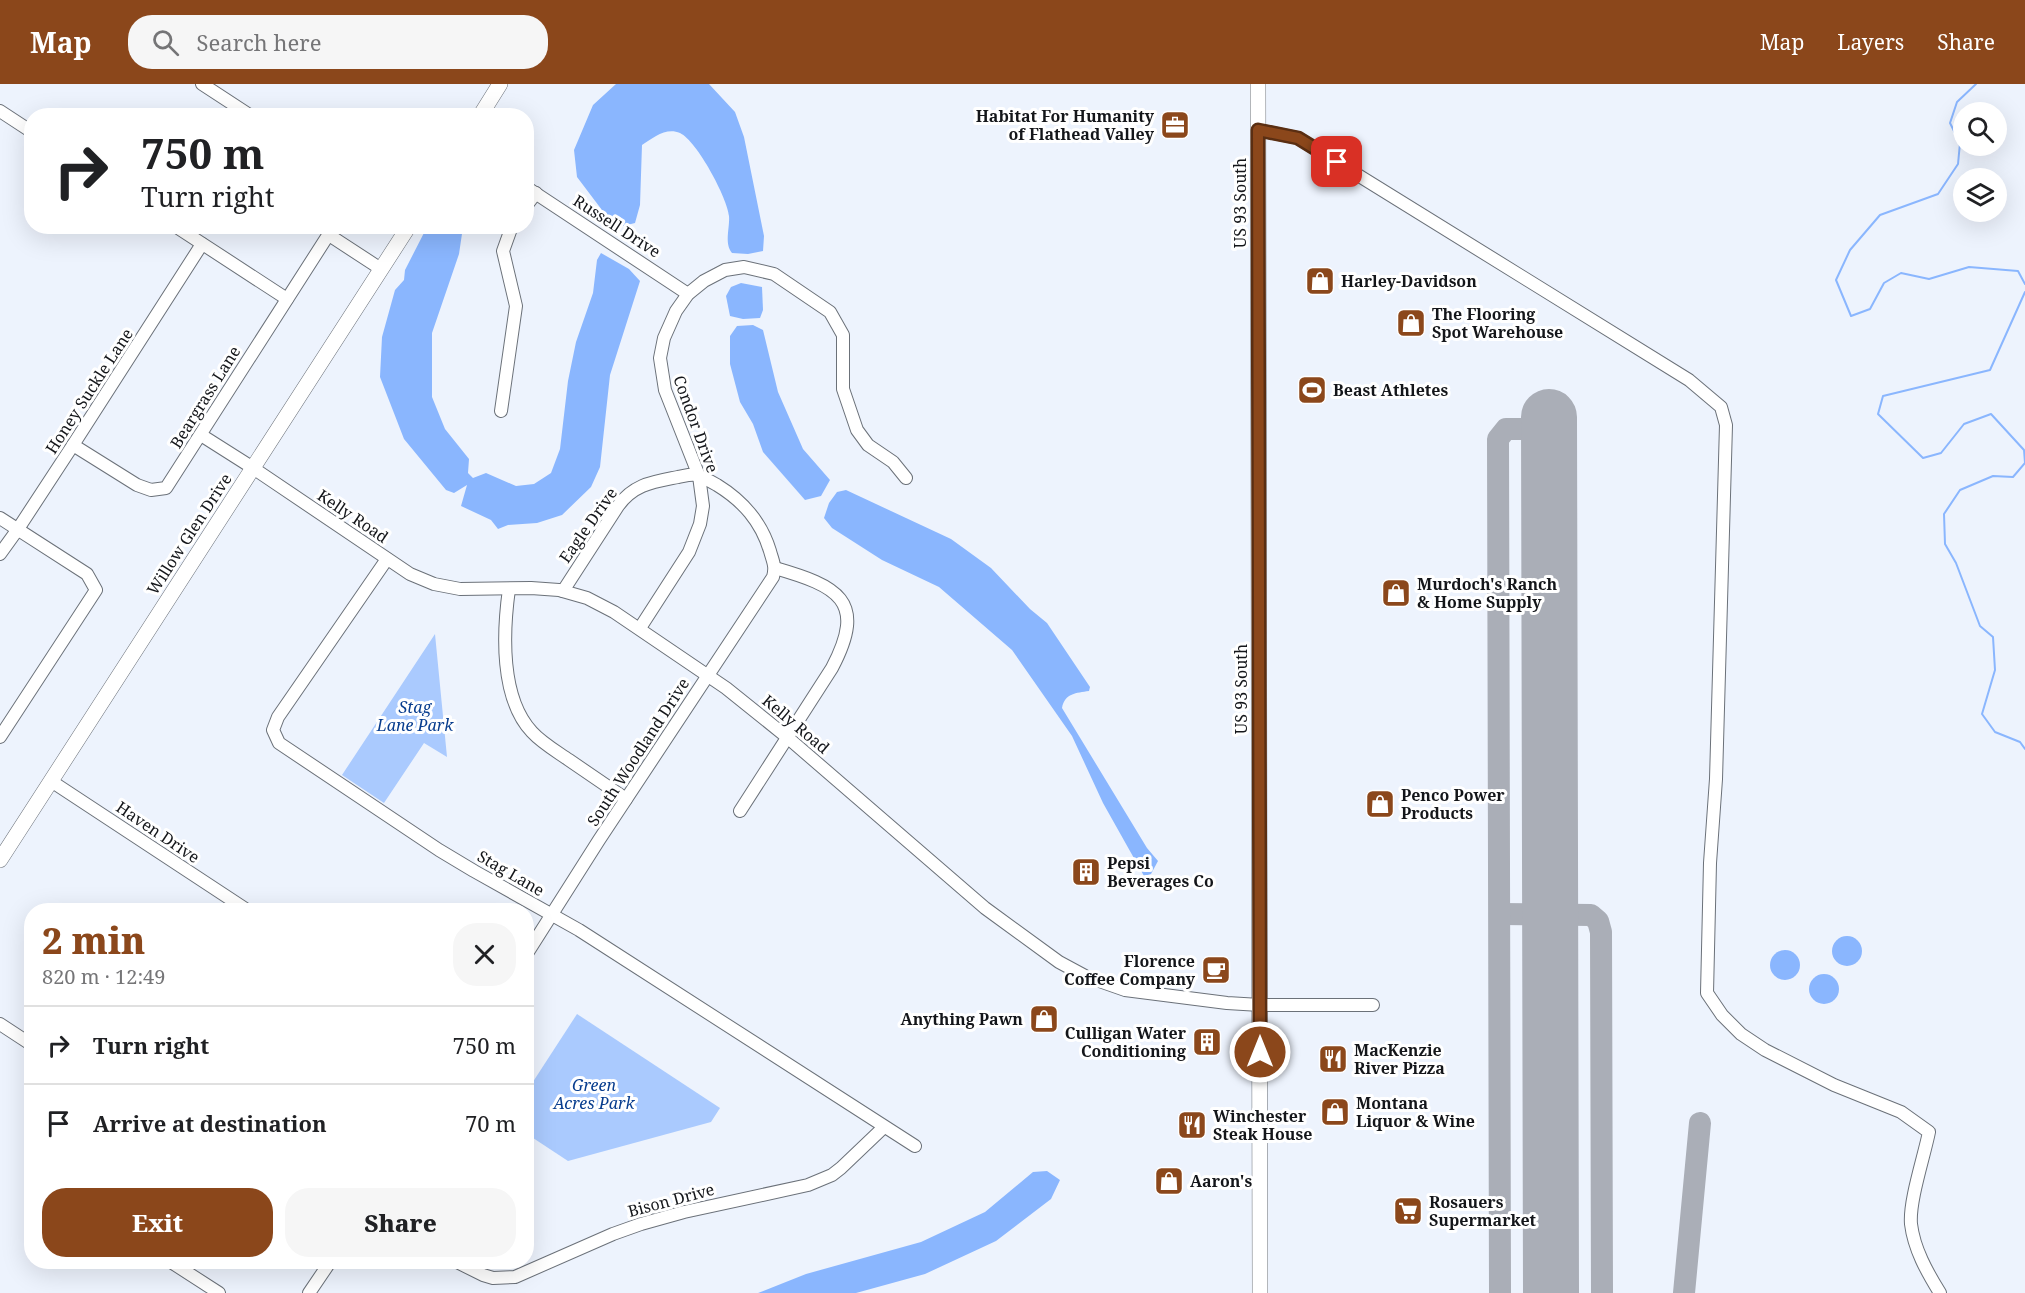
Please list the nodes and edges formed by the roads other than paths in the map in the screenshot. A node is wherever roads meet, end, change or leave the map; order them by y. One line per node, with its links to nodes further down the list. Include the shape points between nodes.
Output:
1 (202, 84): 4 (street)
2 (500, 84): 5 (main road)
3 (1258, 84): 8 (main road, US 93 South)
4 (239, 108)
5 (485, 108)
6 (0, 111): 7 (street)
7 (24, 127)
8 (1258, 130): 45 (main road, US 93 South); 59 (street, via 1298,138 1689,380 1720,407 1726,425 1724,537 1707,993 1741,1034 1765,1050 1834,1085 1901,1112 1929,1132 1911,1222 1914,1241)
9 (534, 192): 17 (street, Russell Drive)
10 (187, 234): 15 (street)
11 (329, 234): 18 (street, Beargrass Lane)
12 (335, 234): 16 (street)
13 (404, 234): 16 (main road, Willow Glen Drive)
14 (509, 234): 19 (street, via 503,251 516,306)
15 (202, 244): 18 (street); 21 (street, Honey Suckle Lane)
16 (381, 269): 22 (main road, Willow Glen Drive)
17 (688, 294): 23 (street, Condor Drive, via 664,338 660,369); 24 (street, via 724,270 744,267 774,274 830,312 843,335 843,389 857,430 868,445 893,462)
18 (287, 299): 20 (street, Beargrass Lane)
19 (501, 411)
20 (201, 435): 21 (street, Beargrass Lane, via 166,488 152,490 137,485); 22 (street, Kelly Road)
21 (74, 445): 26 (street, Honey Suckle Lane)
22 (253, 468): 28 (street, Kelly Road); 36 (main road, Willow Glen Drive)
23 (699, 476): 29 (street, via 727,491 753,515); 31 (street, Eagle Drive, via 655,481 627,496); 32 (street, Condor Drive, via 702,506 697,533)
24 (906, 478)
25 (0, 518): 26 (street)
26 (18, 530): 27 (street, Honey Suckle Lane); 34 (street, via 87,574 96,590)
27 (0, 554)
28 (387, 559): 30 (street, Kelly Road, via 434,584 460,590); 41 (street, Stag Lane, via 274,723 274,737 286,749 440,850)
29 (775, 568): 33 (street, South Woodland Drive, via 773,578); 35 (street, via 832,591 843,605 848,622 845,640 832,668)
30 (509, 589): 31 (street, Kelly Road); 37 (street, via 508,669 520,716 548,746)
31 (563, 591): 32 (street, Kelly Road, via 601,604)
32 (640, 628): 33 (street, Kelly Road)
33 (708, 675): 35 (street, Kelly Road); 37 (street, South Woodland Drive)
34 (0, 736)
35 (786, 737): 38 (street); 45 (street, Kelly Road, via 985,908 1072,969 1125,990)
36 (51, 781): 39 (main road, Willow Glen Drive); 40 (street, Haven Drive)
37 (626, 799): 43 (street, South Woodland Drive)
38 (740, 811)
39 (0, 860)
40 (236, 903)
41 (531, 903)
42 (534, 905): 43 (street, Stag Lane)
43 (552, 915): 44 (street, South Woodland Drive); 49 (street, Stag Lane)
44 (534, 943)
45 (1260, 1005): 46 (street, Kelly Road); 58 (main road, US 93 South)
46 (1373, 1005)
47 (0, 1024): 48 (street)
48 (24, 1040)
49 (884, 1127): 50 (street, Stag Lane); 51 (street, Bison Drive, via 832,1175 808,1185 641,1224)
50 (915, 1146)
51 (534, 1268)
52 (182, 1269): 56 (street)
53 (325, 1269): 57 (street)
54 (471, 1269): 55 (street, Bison Drive, via 493,1278 515,1276)
55 (531, 1269)
56 (219, 1293)
57 (309, 1293)
58 (1260, 1293)
59 (1940, 1293)

